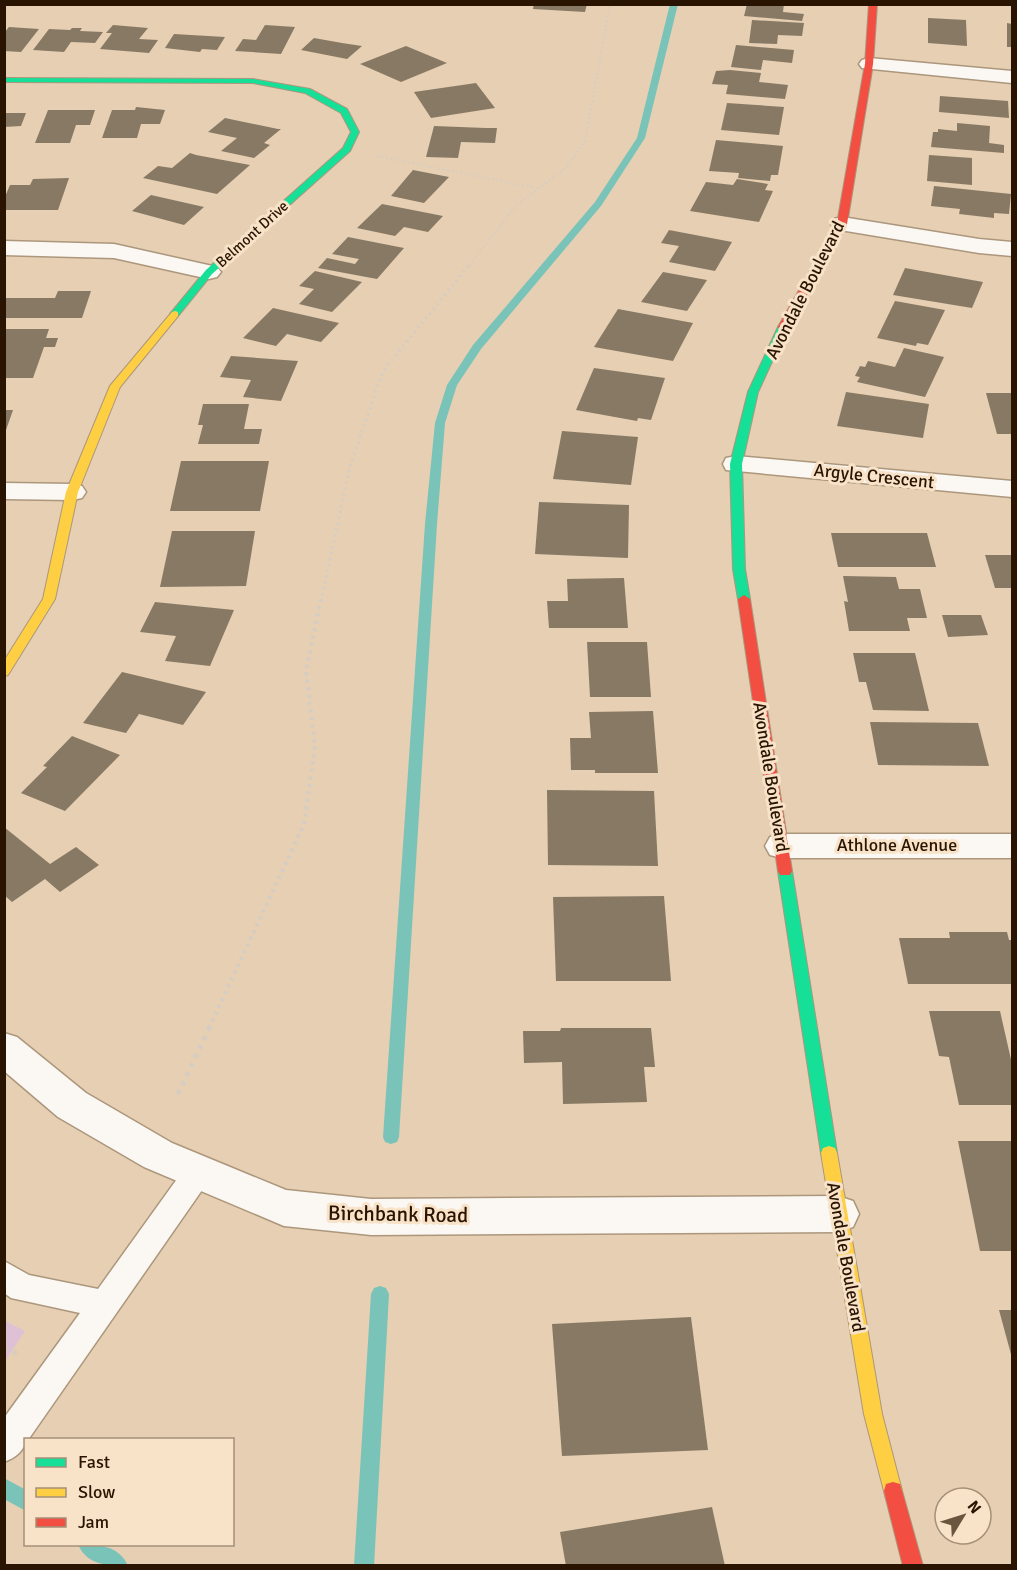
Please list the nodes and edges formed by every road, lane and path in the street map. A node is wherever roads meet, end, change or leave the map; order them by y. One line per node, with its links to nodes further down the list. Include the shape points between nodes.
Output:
1 (610, 4): 7 (path, via 585,141 566,168)
2 (873, 4): 3 (street, Avondale Boulevard)
3 (869, 64): 4 (street); 8 (street, Avondale Boulevard)
4 (1012, 77)
5 (4, 80): 6 (street, via 253,81 307,91 344,111 355,132)
6 (347, 149): 7 (path); 11 (street, Belmont Drive)
7 (538, 189): 20 (path, via 518,204 383,371 350,466 306,671 315,746 304,824)
8 (842, 225): 10 (street); 12 (street, Avondale Boulevard, via 779,335 753,392)
9 (4, 248): 11 (street, via 114,251)
10 (1012, 249)
11 (209, 272): 15 (street, Belmont Drive, via 115,386)
12 (736, 464): 13 (street, Argyle Crescent); 17 (street, Avondale Boulevard, via 739,569)
13 (1012, 489)
14 (4, 491): 15 (street)
15 (72, 492): 16 (street, Belmont Drive, via 49,599)
16 (4, 672)
17 (782, 846): 18 (street, Athlone Avenue); 22 (street, Avondale Boulevard)
18 (1012, 846)
19 (4, 1048): 21 (street, Birchbank Road, via 72,1105)
20 (178, 1094)
21 (197, 1174): 22 (street, Birchbank Road, via 284,1208 371,1217); 24 (lane)
22 (838, 1214): 26 (street, Avondale Boulevard, via 873,1414)
23 (4, 1275): 24 (lane, via 22,1288)
24 (104, 1304): 25 (lane)
25 (4, 1446)
26 (913, 1566)

